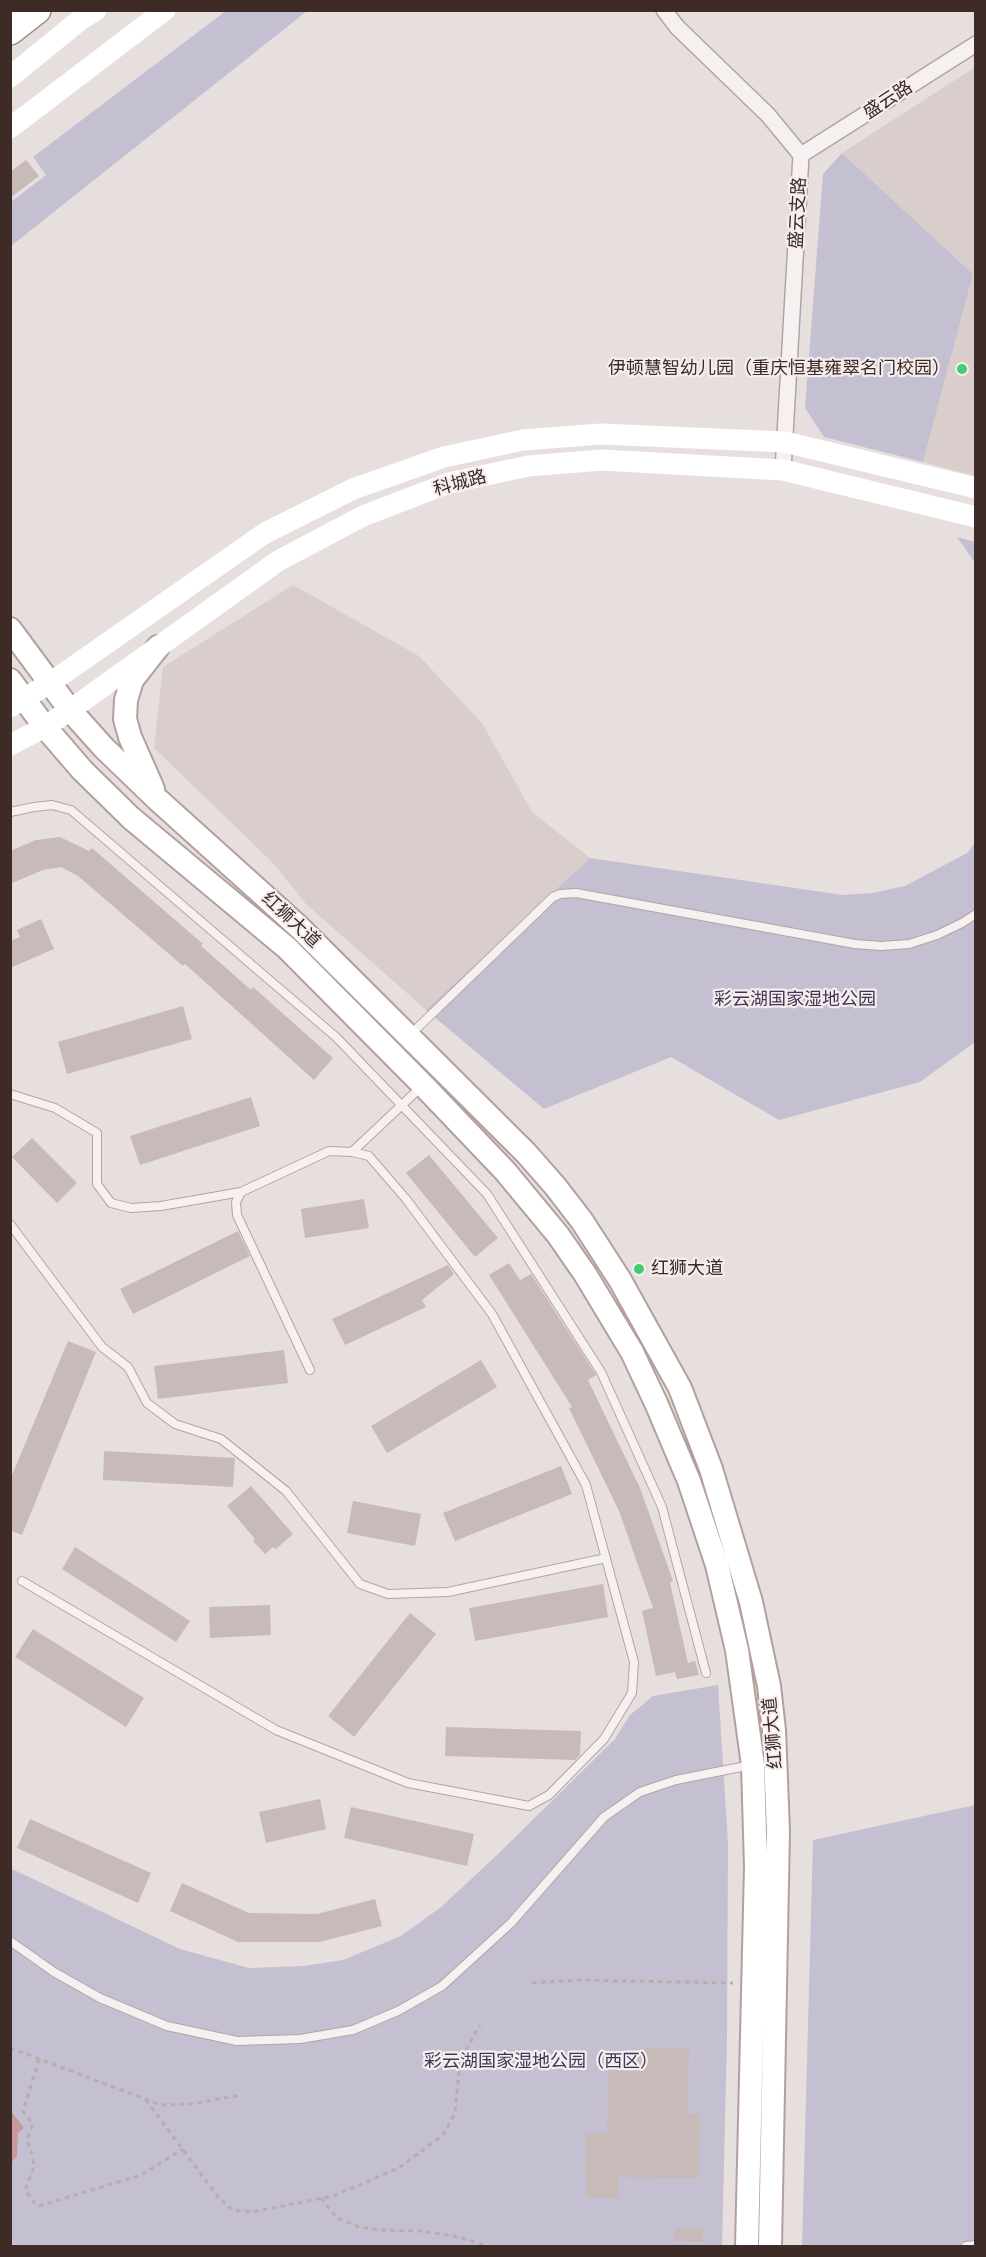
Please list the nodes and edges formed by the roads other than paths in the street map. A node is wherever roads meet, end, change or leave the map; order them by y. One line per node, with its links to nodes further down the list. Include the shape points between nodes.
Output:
1 (37, 10): 5 (highway)
2 (96, 10): 7 (main road)
3 (165, 10): 8 (main road)
4 (664, 10): 9 (street, 盛云支路)
5 (10, 31)
6 (975, 44): 9 (street, 盛云路)
7 (10, 77)
8 (10, 128)
9 (801, 155): 10 (street, 盛云支路)
10 (785, 442): 11 (street, 盛云支路); 12 (main road, 科城路); 19 (main road, 科城路, via 602,434 523,440 444,457 353,489 265,533)
11 (783, 470): 13 (main road, 科城路); 16 (main road, 科城路, via 602,460 528,466 449,483 363,516 278,561)
12 (975, 488)
13 (975, 517)
14 (10, 611): 17 (main road)
15 (10, 629): 17 (main road, 红狮大道)
16 (158, 646): 21 (main road, 科城路); 24 (main road, via 132,680 125,719)
17 (31, 657): 19 (main road, 红狮大道)
18 (10, 680): 20 (main road, 红狮大道)
19 (50, 683): 20 (main road, 科城路); 21 (main road, 红狮大道)
20 (18, 703): 22 (main road, 红狮大道)
21 (70, 710): 22 (main road, 科城路); 24 (main road, 红狮大道)
22 (45, 727): 23 (main road, 科城路); 28 (main road, 红狮大道, via 131,818 287,948)
23 (10, 745)
24 (157, 799): 27 (main road, 红狮大道, via 299,927)
25 (10, 812): 30 (lane, via 52,806 70,810 336,1037)
26 (975, 914): 27 (lane, via 937,935 909,944 881,946 576,893 560,894)
27 (409, 1036): 42 (main road, 红狮大道, via 526,1153 582,1221 680,1388 733,1539 769,1686 776,1763)
28 (423, 1085): 30 (lane); 38 (main road, 红狮大道, via 506,1171 558,1235 612,1317 646,1382 689,1481 717,1565 737,1650)
29 (10, 1094): 32 (lane, via 55,1108 97,1133 97,1184 111,1203 131,1208 161,1206)
30 (402, 1105): 31 (lane); 37 (lane, via 487,1194 601,1372 662,1507)
31 (352, 1152): 32 (lane, via 329,1151); 35 (lane, via 369,1156 406,1198 492,1314 586,1485)
32 (241, 1192): 34 (lane, via 236,1202 237,1215)
33 (10, 1224): 35 (lane, via 102,1347 128,1367 147,1403 175,1424 220,1439 286,1491 360,1584 388,1594 448,1592)
34 (310, 1370)
35 (606, 1558): 36 (lane, via 634,1662 632,1693 604,1739 549,1795 529,1806 408,1783 276,1730)
36 (22, 1581)
37 (706, 1673)
38 (753, 1764): 39 (lane, via 640,1792 604,1817 511,1923 442,1986 353,2030 300,2039 237,2041 166,2026 100,1998); 40 (main road, 红狮大道, via 756,1867)
39 (10, 1941)
40 (747, 2242)
41 (975, 2245): 43 (lane)
42 (770, 2247)
43 (966, 2247)

